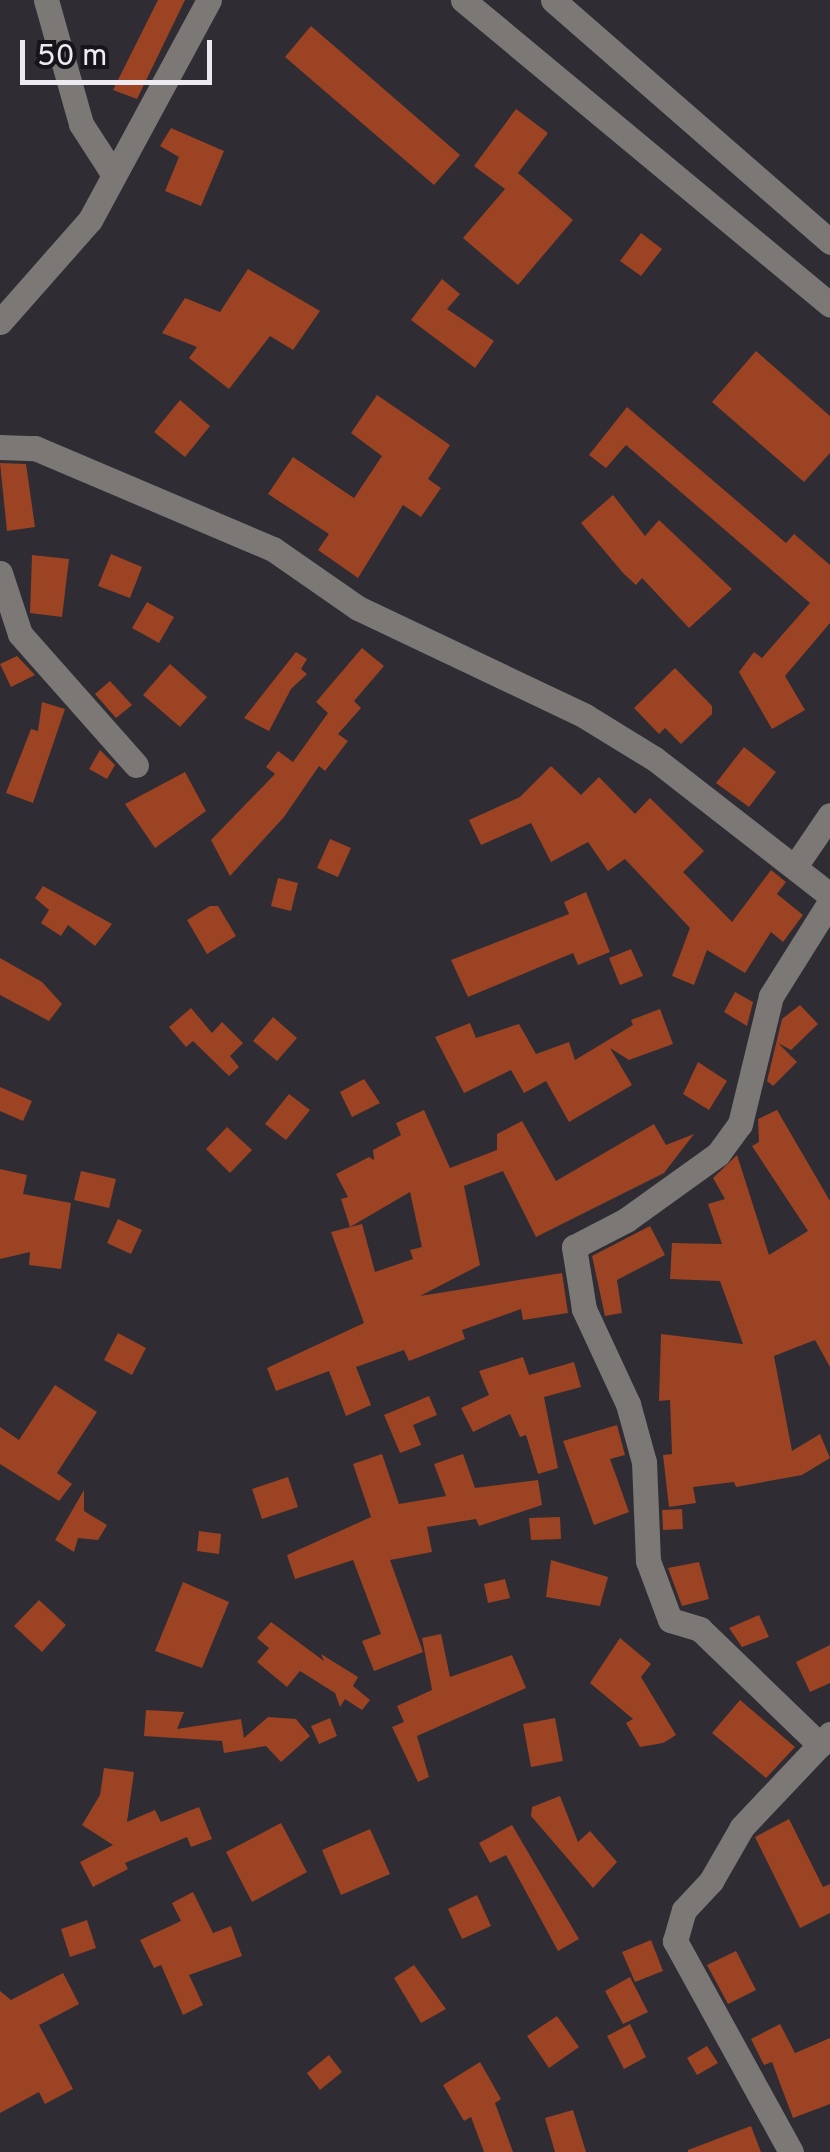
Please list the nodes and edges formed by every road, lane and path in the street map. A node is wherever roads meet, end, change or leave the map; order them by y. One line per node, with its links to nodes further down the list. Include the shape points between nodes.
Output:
1 (46, 0): 5 (street, via 81,124)
2 (209, 0): 5 (street)
3 (463, 0): 7 (street)
4 (554, 0): 6 (street)
5 (112, 172): 8 (street, via 90,220)
6 (830, 242)
7 (830, 305)
8 (0, 322)
9 (0, 447): 13 (street, via 36,448 273,549 358,608 585,716 655,759)
10 (0, 573): 11 (street, via 20,634)
11 (136, 765)
12 (830, 816): 13 (street)
13 (796, 865): 14 (street)
14 (830, 898): 15 (street, via 772,996 740,1124 718,1154 626,1220 574,1247 584,1309 628,1404 644,1462 648,1561 670,1620 700,1630)
15 (825, 1740): 16 (street, via 742,1827 712,1880 684,1910 675,1941)
16 (791, 2152)

